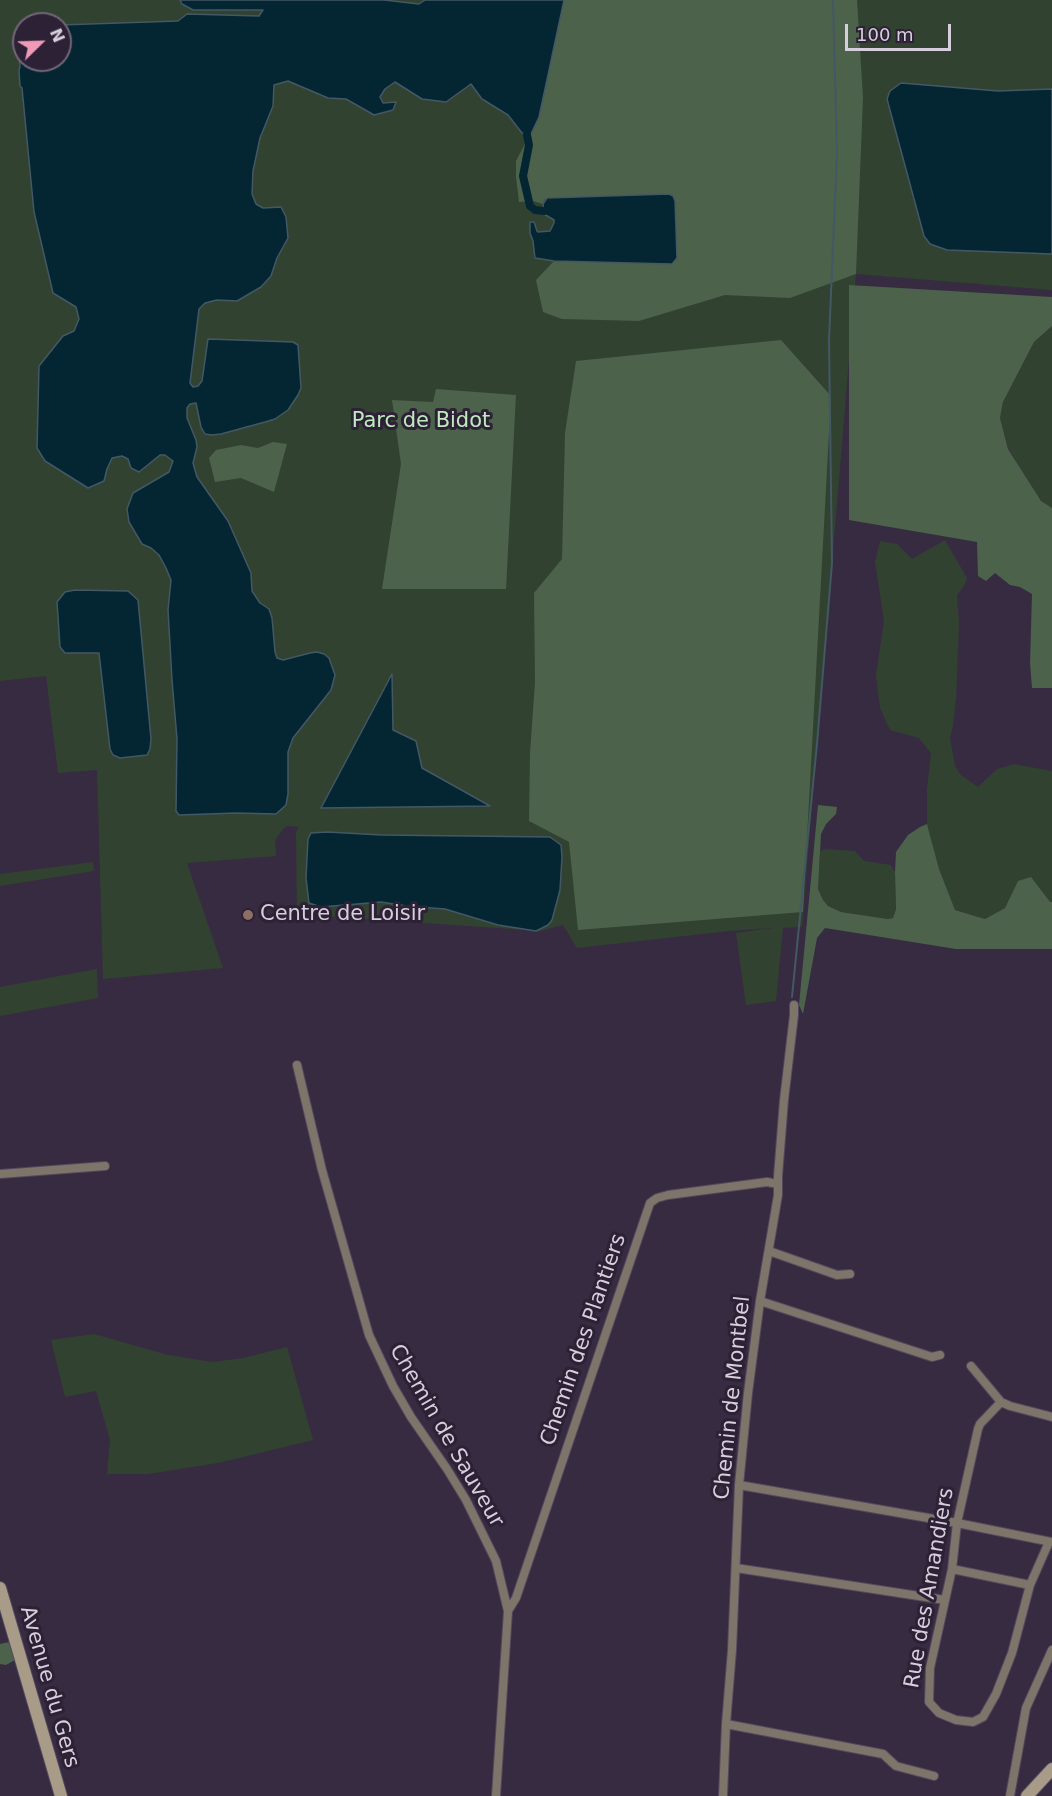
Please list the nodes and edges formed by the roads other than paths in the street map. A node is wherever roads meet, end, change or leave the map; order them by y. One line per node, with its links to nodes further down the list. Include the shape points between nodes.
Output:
1 (794, 1005): 5 (street, Chemin de Montbel)
2 (297, 1065): 21 (street, Chemin de Sauveur, via 369,1335 411,1418 466,1500 496,1561)
3 (105, 1166): 4 (street)
4 (0, 1174)
5 (778, 1184): 6 (street, Chemin de Montbel); 21 (street, Chemin des Plantiers, via 767,1182 669,1195 650,1203 516,1598)
6 (769, 1251): 7 (street, via 837,1275); 8 (street, Chemin de Montbel)
7 (850, 1274)
8 (760, 1301): 9 (street, via 932,1357); 13 (street, Chemin de Montbel)
9 (940, 1355)
10 (971, 1366): 11 (street)
11 (1001, 1401): 12 (street); 14 (street, Rue des Amandiers, via 978,1429)
12 (1052, 1417)
13 (739, 1485): 14 (street); 16 (street, Chemin de Montbel)
14 (957, 1523): 15 (street); 17 (street, Rue des Amandiers)
15 (1050, 1542): 18 (street, Rue des Amandiers)
16 (736, 1568): 20 (street); 23 (street, Chemin de Montbel)
17 (952, 1569): 18 (street); 20 (street, Rue des Amandiers)
18 (1030, 1585): 20 (street, Rue des Amandiers, via 1012,1653 996,1694 983,1717 973,1722 939,1713 929,1702 930,1668)
19 (0, 1588): 26 (main road, Avenue du Gers)
20 (945, 1600)
21 (508, 1611): 27 (street, Chemin de Sauveur)
22 (1052, 1650): 29 (street, via 1026,1708)
23 (726, 1724): 25 (street, via 883,1754 896,1766); 28 (street, Chemin de Montbel)
24 (1052, 1769): 30 (main road)
25 (934, 1776)
26 (61, 1796)
27 (496, 1796)
28 (723, 1796)
29 (1010, 1796)
30 (1027, 1796)

